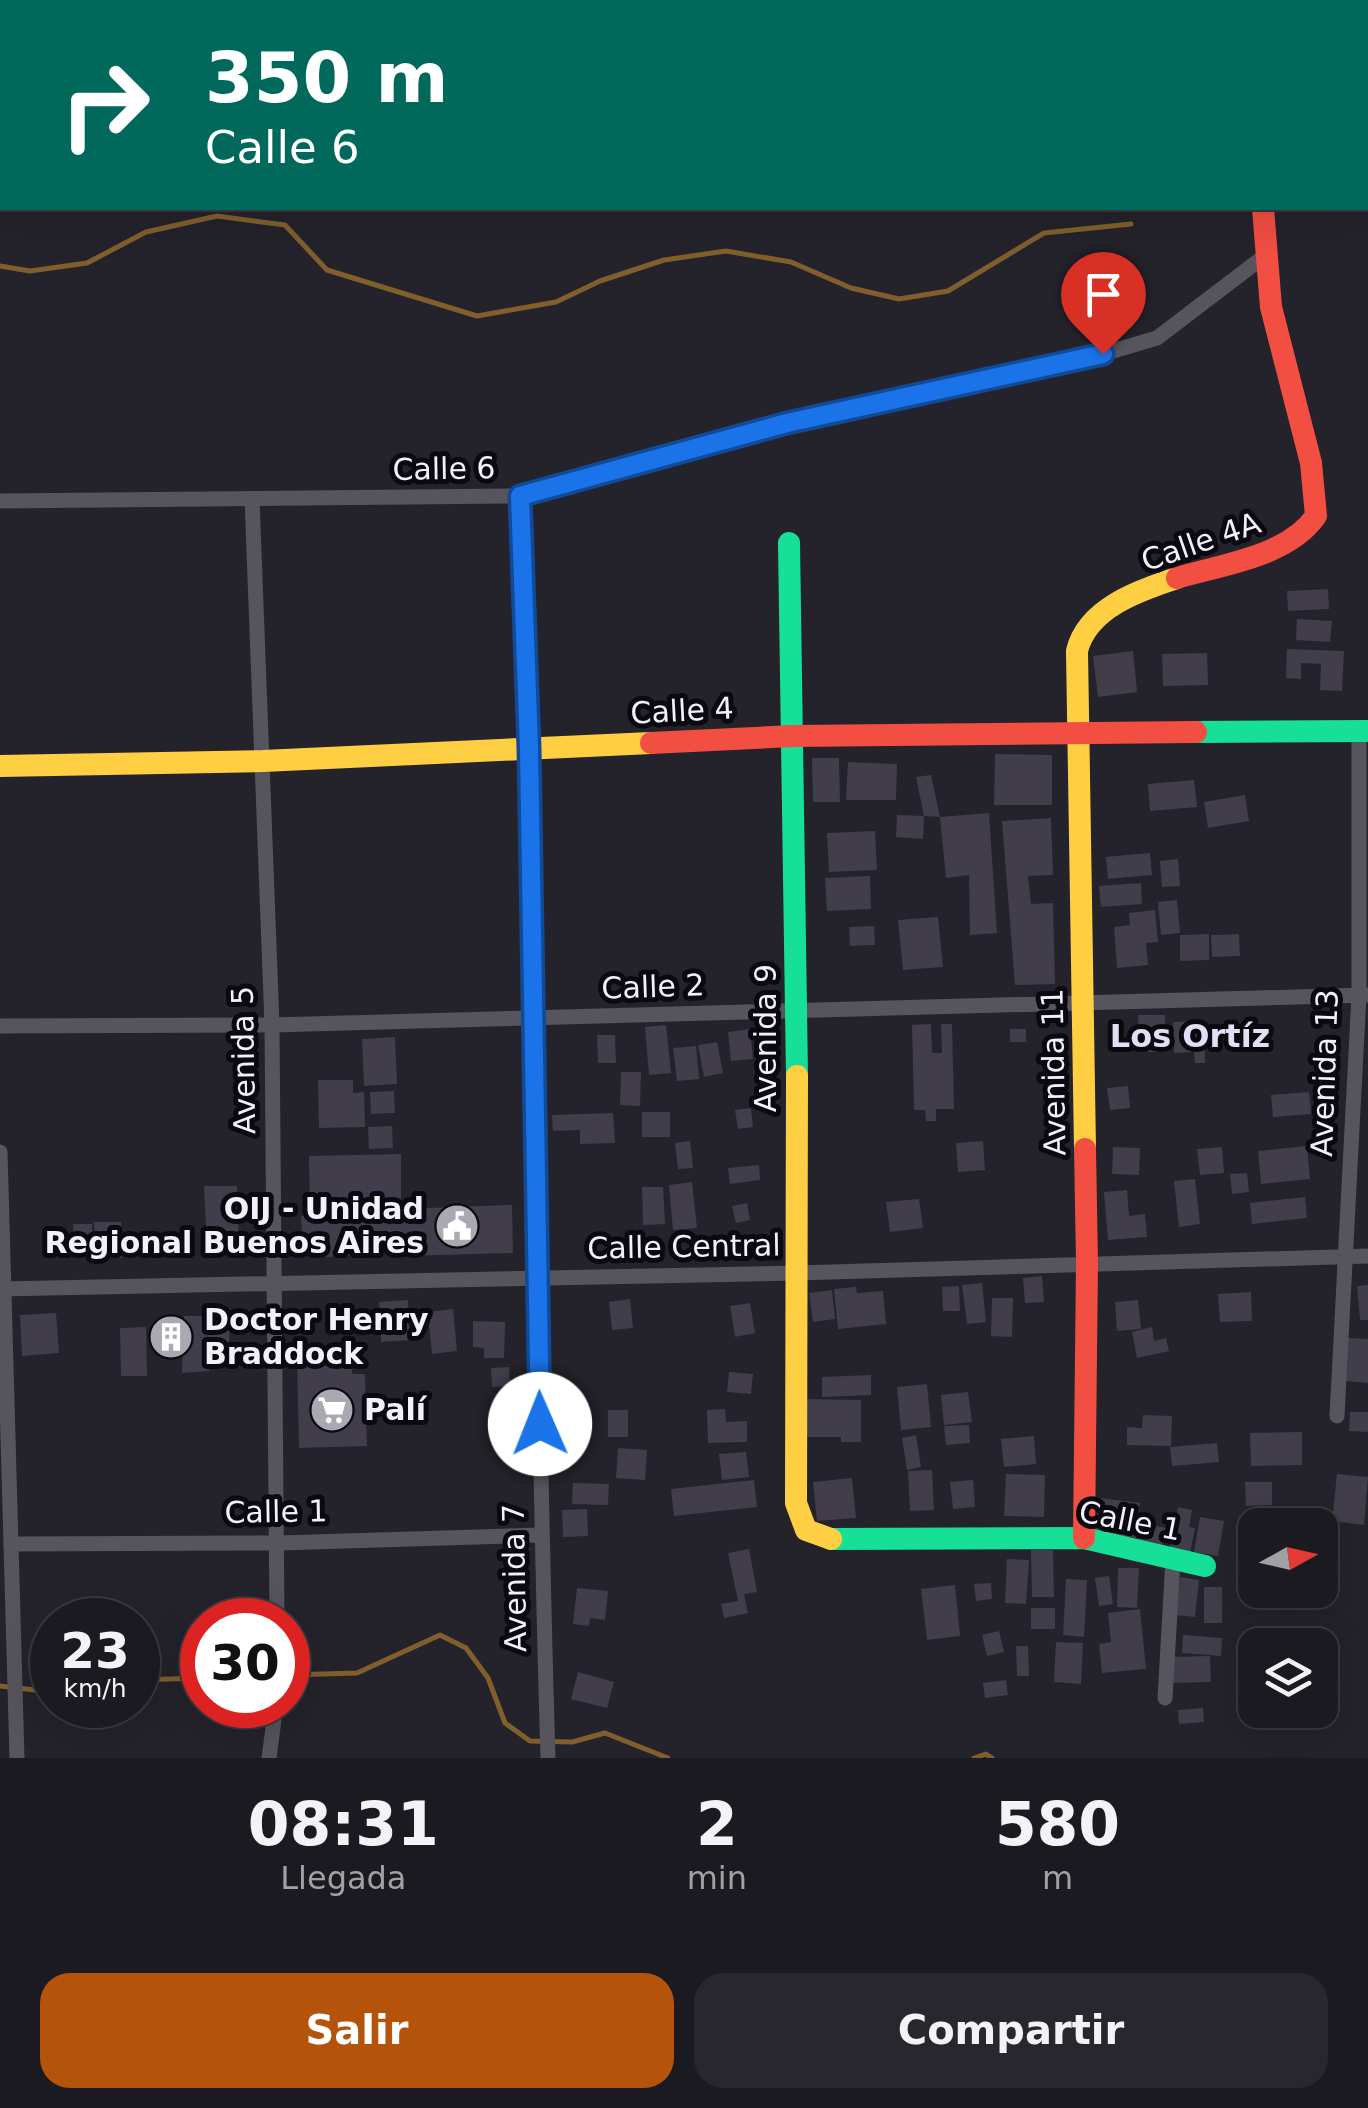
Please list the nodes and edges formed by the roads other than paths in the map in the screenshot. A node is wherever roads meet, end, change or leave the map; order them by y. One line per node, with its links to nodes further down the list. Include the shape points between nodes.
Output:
1 (1263, 210): 2 (street)
2 (1262, 258): 3 (street, Calle 6, via 1157,338 1076,362 787,423); 7 (street, Calle 4A, via 1318,496 1315,520 1299,539 1185,573)
3 (520, 496): 4 (street, Calle 6); 11 (street, Avenida 7)
4 (252, 499): 5 (street, Calle 6); 12 (street, Avenida 5)
5 (0, 501)
6 (789, 543): 10 (street, Avenida 9)
7 (1100, 613): 9 (street, Avenida 11, via 1080,640)
8 (1364, 731): 9 (street, Calle 4); 14 (street, Avenida 13)
9 (1078, 734): 10 (street, Calle 4); 15 (street, Avenida 11)
10 (792, 736): 11 (street, Calle 4); 16 (street, Avenida 9)
11 (529, 748): 12 (street, Calle 4); 17 (street, Avenida 7)
12 (262, 761): 13 (street, Calle 4); 18 (street, Avenida 5)
13 (0, 766)
14 (1364, 995): 15 (street, Calle 2); 21 (street, Avenida 13)
15 (1082, 1005): 16 (street, Calle 2); 23 (street, Avenida 11)
16 (797, 1009): 17 (street, Calle 2); 24 (street, Avenida 9)
17 (534, 1019): 18 (street, Calle 2); 25 (street, Avenida 7)
18 (272, 1025): 19 (street, Calle 2); 26 (street, Avenida 5)
19 (0, 1026)
20 (0, 1152): 27 (street)
21 (1347, 1256): 22 (street, Calle Central); 23 (street, Calle Central); 28 (street, Avenida 13)
22 (1368, 1256)
23 (1087, 1263): 24 (street, Calle Central); 31 (street, Avenida 11)
24 (797, 1273): 25 (street, Calle Central); 29 (street, Avenida 9, via 796,1504)
25 (538, 1277): 26 (street, Calle Central); 30 (street, Avenida 7)
26 (275, 1284): 27 (street, Calle Central); 32 (street, Avenida 5)
27 (2, 1289): 33 (street)
28 (1337, 1416)
29 (806, 1530): 31 (street, Calle 1, via 829,1539)
30 (541, 1535): 32 (street, Calle 1); 41 (street, Avenida 7)
31 (1084, 1538): 34 (street, Calle 1)
32 (278, 1543): 33 (street, Calle 1); 36 (street, Avenida 5)
33 (8, 1547): 39 (street)
34 (1173, 1559): 35 (street, Calle 1); 37 (street)
35 (1205, 1566)
36 (277, 1598)
37 (1164, 1698)
38 (273, 1728): 40 (street)
39 (17, 1758)
40 (269, 1758)
41 (548, 1758)

